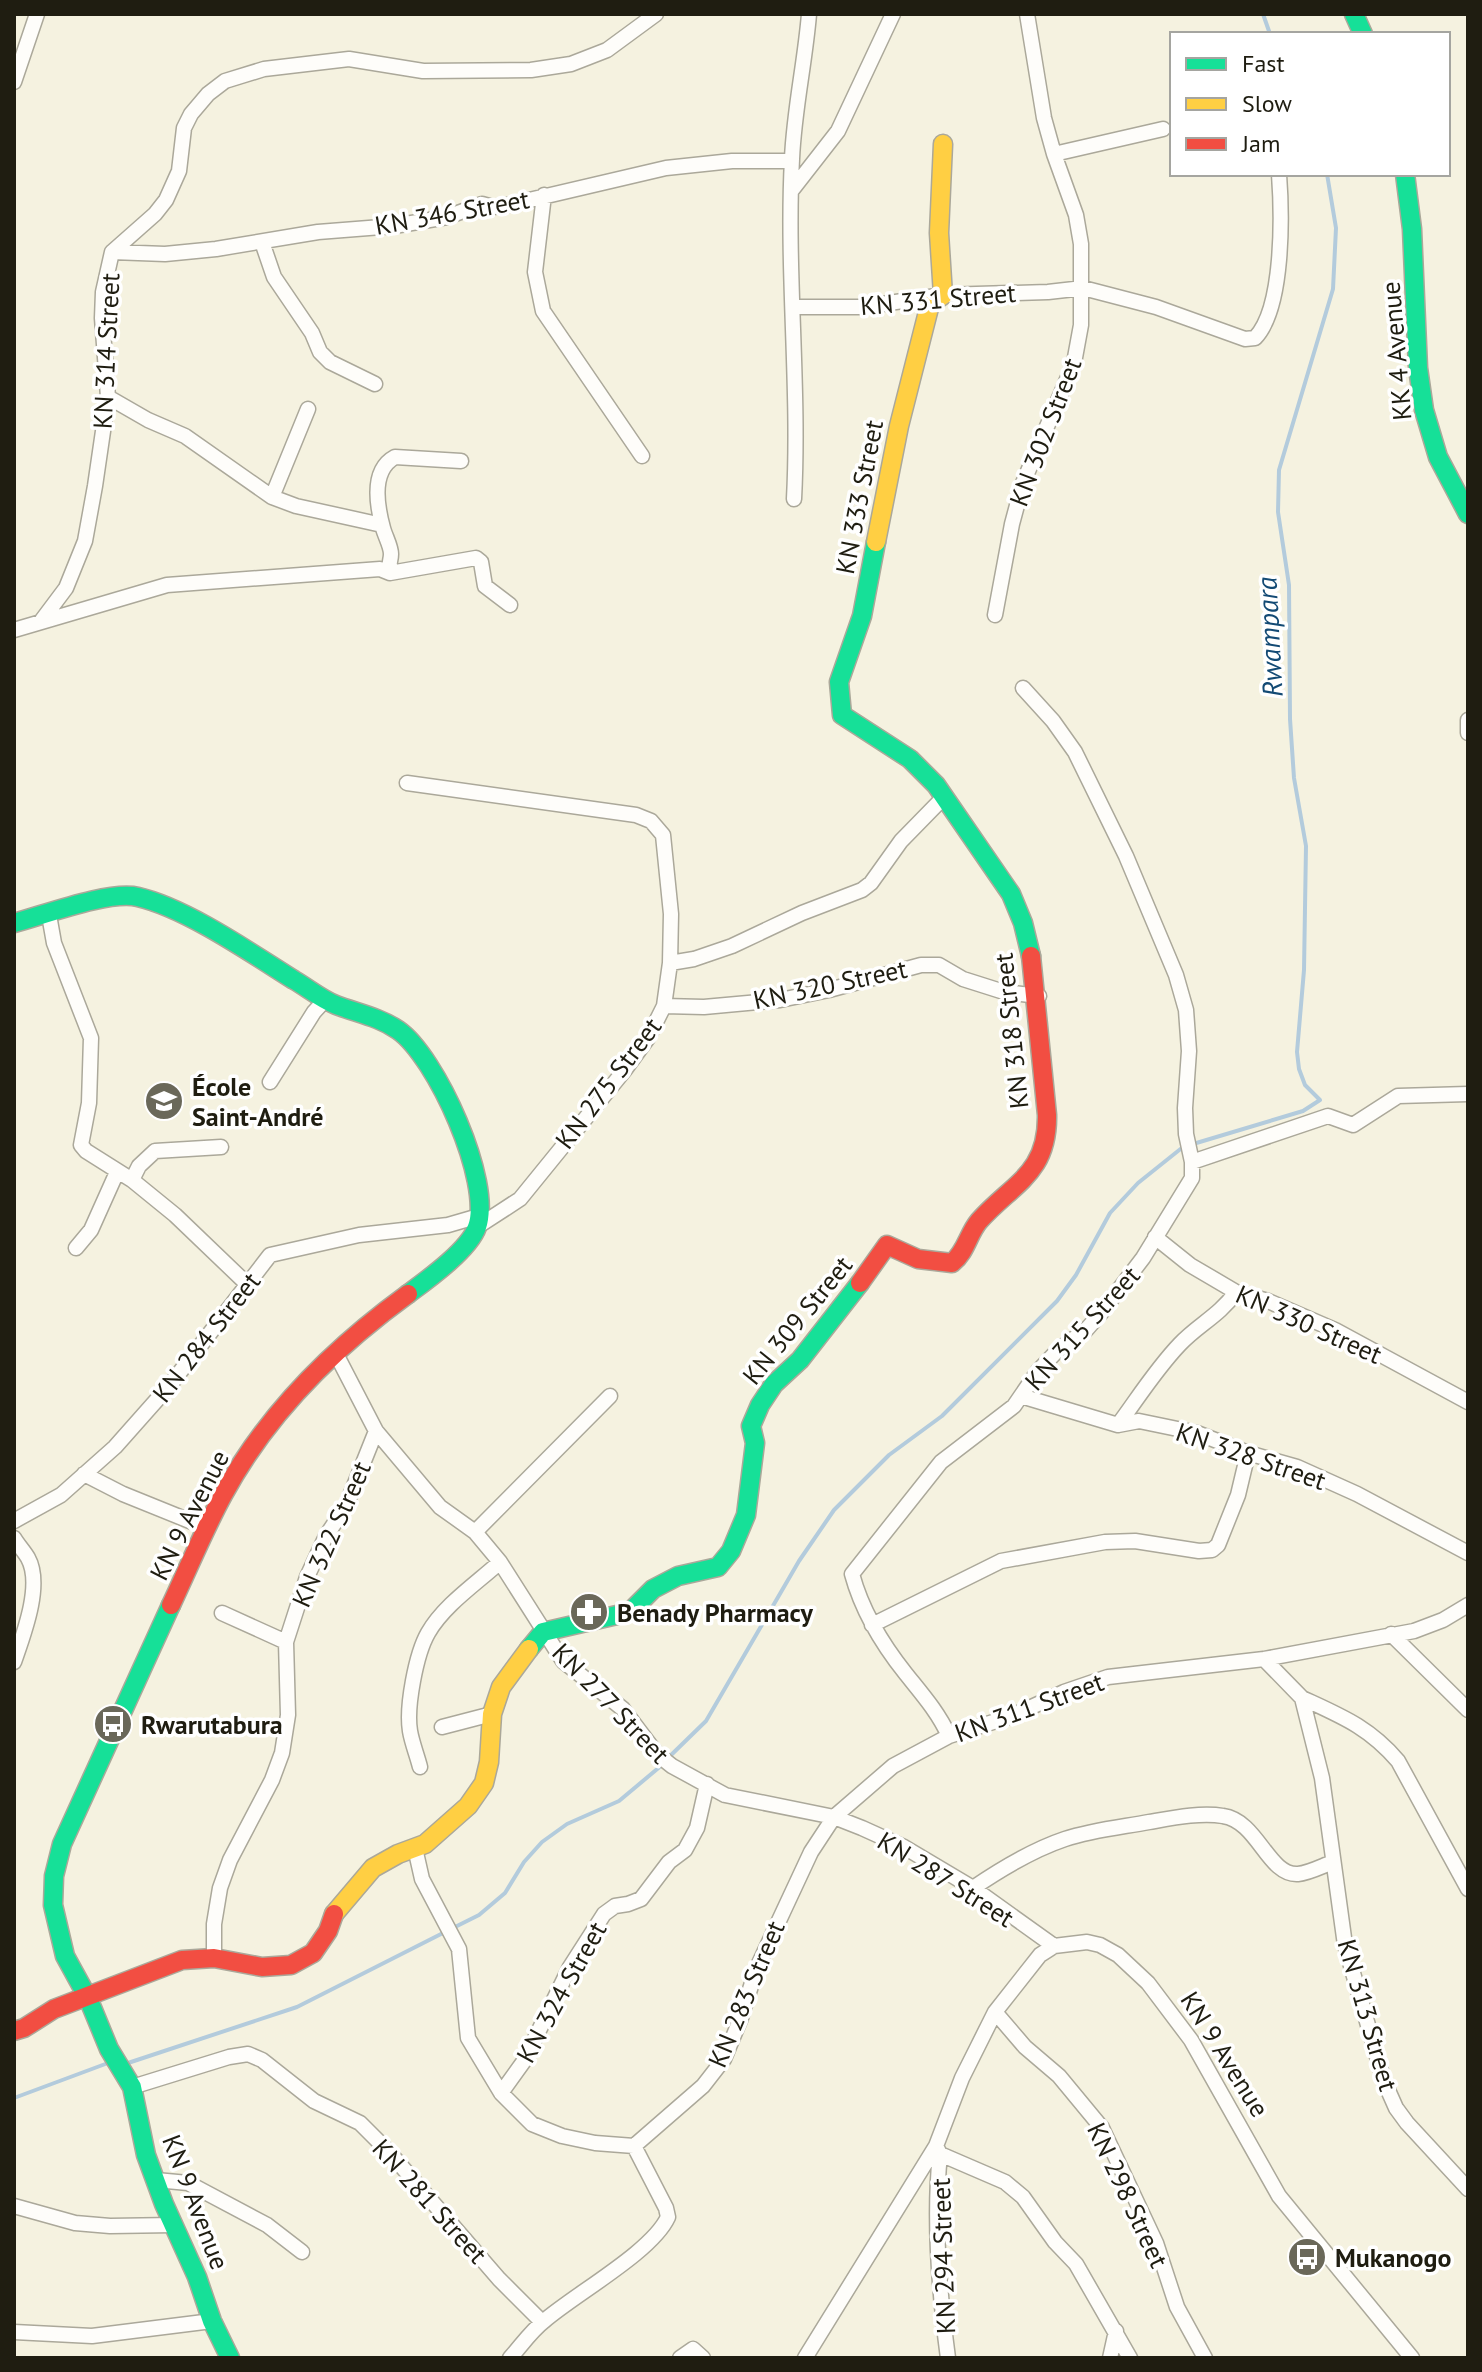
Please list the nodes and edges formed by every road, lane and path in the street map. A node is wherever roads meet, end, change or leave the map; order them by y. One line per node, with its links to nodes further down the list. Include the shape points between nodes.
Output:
1 (37, 14): 6 (street)
2 (656, 14): 16 (street, KN 314 Street, via 607,50 571,64 531,70 423,71 349,59 264,69 225,81 191,114 180,144 179,171 166,200)
3 (809, 14): 10 (street)
4 (893, 14): 13 (street, via 838,131)
5 (1027, 14): 9 (street, KN 302 Street)
6 (14, 82)
7 (1163, 129): 9 (street)
8 (943, 144): 18 (street)
9 (1054, 154): 17 (street, KN 302 Street, via 1076,215)
10 (792, 161): 13 (street); 14 (street, KN 346 Street, via 666,168)
11 (1279, 176): 17 (street, via 1280,255 1267,315 1255,338)
12 (1405, 176): 27 (street, KK 4 Avenue, via 1426,423)
13 (792, 190): 19 (street)
14 (544, 195): 15 (street, KN 346 Street, via 394,226); 23 (street, via 535,272 543,311)
15 (262, 242): 16 (street, KN 346 Street, via 165,254); 20 (street, via 274,277 320,352)
16 (112, 252): 21 (street, KN 314 Street, via 102,318)
17 (1083, 288): 18 (street, KN 331 Street); 31 (street, KN 302 Street, via 1074,363 1023,483)
18 (943, 295): 19 (street, KN 331 Street, via 862,307); 35 (street, KN 333 Street, via 930,304 899,426 862,616 839,682)
19 (794, 307): 26 (street)
20 (375, 384)
21 (108, 397): 25 (street, via 185,436); 32 (street, KN 314 Street, via 85,541 66,588)
22 (308, 409): 25 (street)
23 (642, 456)
24 (461, 461): 28 (street, via 395,457 387,462 377,498)
25 (272, 497): 28 (street)
26 (794, 499)
27 (1468, 514)
28 (382, 525): 29 (street, via 391,554)
29 (390, 573): 30 (street, via 476,558 485,586); 32 (street, via 380,569 167,585)
30 (510, 605)
31 (995, 615)
32 (42, 620): 33 (street)
33 (14, 630)
34 (1023, 688): 49 (street, KN 315 Street, via 1075,752 1168,952 1186,1010 1185,1108)
35 (842, 715): 39 (street, KN 318 Street, via 908,755)
36 (1468, 720): 37 (street)
37 (1468, 733)
38 (407, 783): 42 (street, KN 275 Street, via 651,821 663,835)
39 (944, 797): 42 (street, via 862,890 732,946); 43 (street, KN 318 Street, via 1014,901)
40 (49, 915): 41 (street); 44 (street, via 110,897 136,896 226,938); 50 (street, via 54,943 91,1038 89,1103 81,1145)
41 (14, 923)
42 (670, 963): 45 (street, KN 275 Street)
43 (1039, 996): 45 (street, KN 320 Street, via 1004,992 939,965 921,965 780,1000); 54 (street, KN 318 Street, via 1047,1112 1041,1157 1021,1184 978,1221 966,1249 952,1263 900,1254)
44 (326, 999): 46 (street); 52 (street, via 398,1030 416,1046 472,1154)
45 (664, 1006): 52 (street, KN 275 Street, via 624,1071 520,1199)
46 (270, 1082)
47 (1468, 1094): 49 (street, via 1398,1096 1353,1125 1328,1116)
48 (221, 1147): 51 (street, via 155,1151)
49 (1192, 1162): 53 (street, KN 315 Street, via 1192,1178)
50 (117, 1172): 51 (street); 55 (street, via 91,1230)
51 (132, 1180): 56 (street)
52 (478, 1222): 56 (street, KN 284 Street, via 359,1235 270,1255); 58 (street, KN 9 Avenue, via 456,1255)
53 (1155, 1237): 57 (street, KN 330 Street); 60 (street, KN 315 Street, via 1125,1286 1086,1330 1038,1371)
54 (887, 1245): 75 (street, KN 309 Street, via 760,1405 751,1426 755,1443 746,1515 718,1567 678,1576 653,1589 630,1612)
55 (76, 1248)
56 (247, 1284): 65 (street, KN 284 Street, via 170,1385)
57 (1236, 1292): 61 (street, KN 330 Street, via 1335,1330); 62 (street, via 1222,1311 1168,1357)
58 (335, 1352): 63 (street, KN 277 Street); 67 (street, KN 9 Avenue, via 274,1419)
59 (610, 1396): 68 (street)
60 (1021, 1396): 62 (street, KN 328 Street); 74 (street, KN 315 Street, via 941,1462 852,1574)
61 (1468, 1402)
62 (1118, 1425): 64 (street, KN 328 Street, via 1139,1421 1197,1433)
63 (376, 1431): 68 (street, KN 277 Street, via 440,1507); 77 (street, KN 322 Street, via 346,1506 307,1577)
64 (1248, 1453): 70 (street, KN 328 Street, via 1318,1476); 74 (street, via 1238,1495 1212,1550 1105,1542 1001,1561)
65 (84, 1474): 66 (street, KN 284 Street, via 61,1495); 67 (street)
66 (14, 1521)
67 (207, 1528): 94 (street, KN 9 Avenue, via 62,1844 54,1876 57,1930)
68 (475, 1532): 71 (street, KN 277 Street)
69 (14, 1538): 79 (street, via 29,1559 32,1584 30,1615)
70 (1468, 1553)
71 (500, 1562): 75 (street, KN 277 Street); 85 (street, via 443,1614 421,1651 409,1728)
72 (1468, 1605): 76 (street, KN 311 Street, via 1414,1631)
73 (222, 1613): 77 (street)
74 (872, 1625): 84 (street, KN 315 Street)
75 (543, 1632): 82 (street, via 501,1687); 86 (street, KN 277 Street, via 563,1661 623,1709 657,1754)
76 (1391, 1634): 78 (street, KN 311 Street); 81 (street)
77 (286, 1642): 93 (street, KN 322 Street, via 288,1715 282,1753 220,1888)
78 (1264, 1659): 80 (street); 84 (street, KN 311 Street, via 1108,1677)
79 (14, 1662)
80 (1302, 1698): 89 (street, KN 313 Street, via 1322,1778); 90 (street, via 1348,1719 1383,1744 1398,1761)
81 (1468, 1710)
82 (492, 1714): 83 (street); 88 (street, via 484,1783 457,1817)
83 (442, 1727)
84 (949, 1736): 87 (street, KN 311 Street, via 893,1766)
85 (420, 1767)
86 (707, 1784): 87 (street, KN 277 Street, via 725,1795); 98 (street, KN 324 Street, via 697,1828 685,1850 641,1899 604,1914)
87 (834, 1817): 91 (street, KN 287 Street, via 904,1847); 99 (street, KN 283 Street, via 773,1929 724,2059 703,2086)
88 (415, 1848): 93 (street, via 373,1868 353,1888 313,1953 291,1965 262,1967); 98 (street, via 422,1879 459,1949 468,2038)
89 (1333, 1862): 91 (street, via 1297,1874 1286,1872 1237,1820 1222,1815 1170,1818 1065,1839); 102 (street, KN 313 Street, via 1345,1945 1384,2081 1407,2123)
90 (1467, 1885)
91 (973, 1888): 92 (street, KN 287 Street)
92 (1054, 1946): 95 (street, via 1025,1970); 119 (street, KN 9 Avenue, via 1100,1945 1148,1983 1191,2040 1279,2196)
93 (214, 1958): 94 (street, via 160,1966)
94 (88, 1998): 96 (street); 97 (street, KN 9 Avenue)
95 (995, 2012): 100 (street, via 962,2078); 118 (street, KN 298 Street, via 1102,2128 1156,2243 1177,2307)
96 (14, 2031)
97 (132, 2087): 101 (street, KN 9 Avenue); 107 (street, KN 281 Street, via 229,2057 248,2054 262,2060 314,2101 360,2123)
98 (501, 2093): 99 (street, via 532,2124 562,2136)
99 (634, 2146): 107 (street, via 666,2208 664,2226)
100 (938, 2150): 108 (street, via 1005,2182 1023,2197 1076,2264); 114 (street); 115 (street, KN 294 Street, via 939,2257)
101 (156, 2180): 104 (street, KN 9 Avenue); 105 (street, via 188,2183 267,2225)
102 (1468, 2189)
103 (14, 2206): 104 (street, via 75,2223)
104 (174, 2225): 106 (street, KN 9 Avenue)
105 (302, 2252)
106 (212, 2321): 109 (street, via 92,2336); 110 (street, KN 9 Avenue)
107 (542, 2322): 111 (street)
108 (1116, 2331): 116 (street); 117 (street)
109 (14, 2332)
110 (230, 2358)
111 (510, 2358)
112 (680, 2358): 113 (street, via 693,2349)
113 (703, 2358)
114 (805, 2358)
115 (948, 2358)
116 (1110, 2358)
117 (1130, 2358)
118 (1205, 2358)
119 (1412, 2358)

